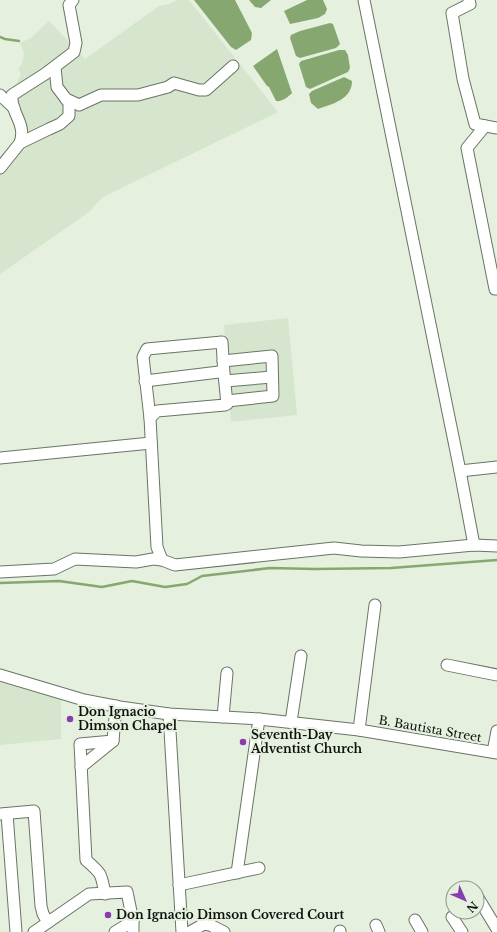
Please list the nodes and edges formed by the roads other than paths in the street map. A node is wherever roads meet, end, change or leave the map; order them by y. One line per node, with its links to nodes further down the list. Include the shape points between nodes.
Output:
1 (72, 0): 5 (street, via 69,5 76,43 74,52)
2 (364, 0): 23 (street)
3 (469, 0): 9 (street, via 470,4 452,13 463,79 475,124)
4 (233, 66): 7 (street, via 206,90 174,83 138,95 100,95 79,105)
5 (55, 67): 7 (street, via 57,87); 8 (street, via 12,95 11,102)
6 (0, 95): 8 (street)
7 (66, 99): 11 (street, via 69,103 69,116 49,130)
8 (15, 109): 11 (street, via 23,129)
9 (484, 126): 10 (street); 13 (street, via 467,148 494,289)
10 (497, 128)
11 (20, 142): 12 (street)
12 (0, 168)
13 (497, 289)
14 (223, 361): 15 (street, via 272,356); 16 (street); 17 (street, via 222,342 147,349 143,357)
15 (272, 377): 16 (street); 18 (street, via 273,396)
16 (224, 378): 17 (street, via 219,372); 18 (street)
17 (145, 381): 19 (street)
18 (227, 401): 19 (street, via 225,406 157,411)
19 (150, 418): 20 (street)
20 (151, 443): 21 (street); 26 (street, via 157,547)
21 (0, 458)
22 (497, 467): 23 (street)
23 (460, 471): 24 (street)
24 (474, 545): 25 (street); 26 (street, via 399,552 334,548 175,565)
25 (497, 546)
26 (162, 560): 27 (street, via 75,560 54,569)
27 (0, 572)
28 (375, 605): 39 (street)
29 (301, 656): 38 (street)
30 (447, 665): 33 (street)
31 (227, 673): 36 (street)
32 (0, 675): 34 (street, B. Bautista Street, via 84,700)
33 (497, 675)
34 (116, 706): 35 (street, B. Bautista Street); 41 (street)
35 (169, 714): 36 (street, B. Bautista Street); 47 (street)
36 (223, 717): 37 (street, B. Bautista Street)
37 (259, 719): 38 (street, B. Bautista Street); 46 (street)
38 (291, 722): 39 (street, B. Bautista Street)
39 (359, 730): 42 (street, B. Bautista Street)
40 (497, 731): 42 (street)
41 (113, 741): 43 (street); 43 (street, via 80,744)
42 (495, 753)
43 (81, 767): 48 (street, via 86,860 99,871)
44 (4, 814): 52 (street, via 34,811 41,906); 55 (street)
45 (259, 868): 46 (street)
46 (237, 873): 47 (street)
47 (179, 885): 58 (street)
48 (105, 894): 52 (street, via 89,894); 53 (street, via 127,892)
49 (485, 909): 54 (street)
50 (415, 920): 61 (street)
51 (454, 920): 62 (street)
52 (48, 922): 56 (street)
53 (133, 926): 57 (street)
54 (497, 929)
55 (16, 932)
56 (34, 932)
57 (115, 932)
58 (182, 932)
59 (190, 932): 60 (street, via 204,924)
60 (224, 932)
61 (422, 932)
62 (462, 932)

